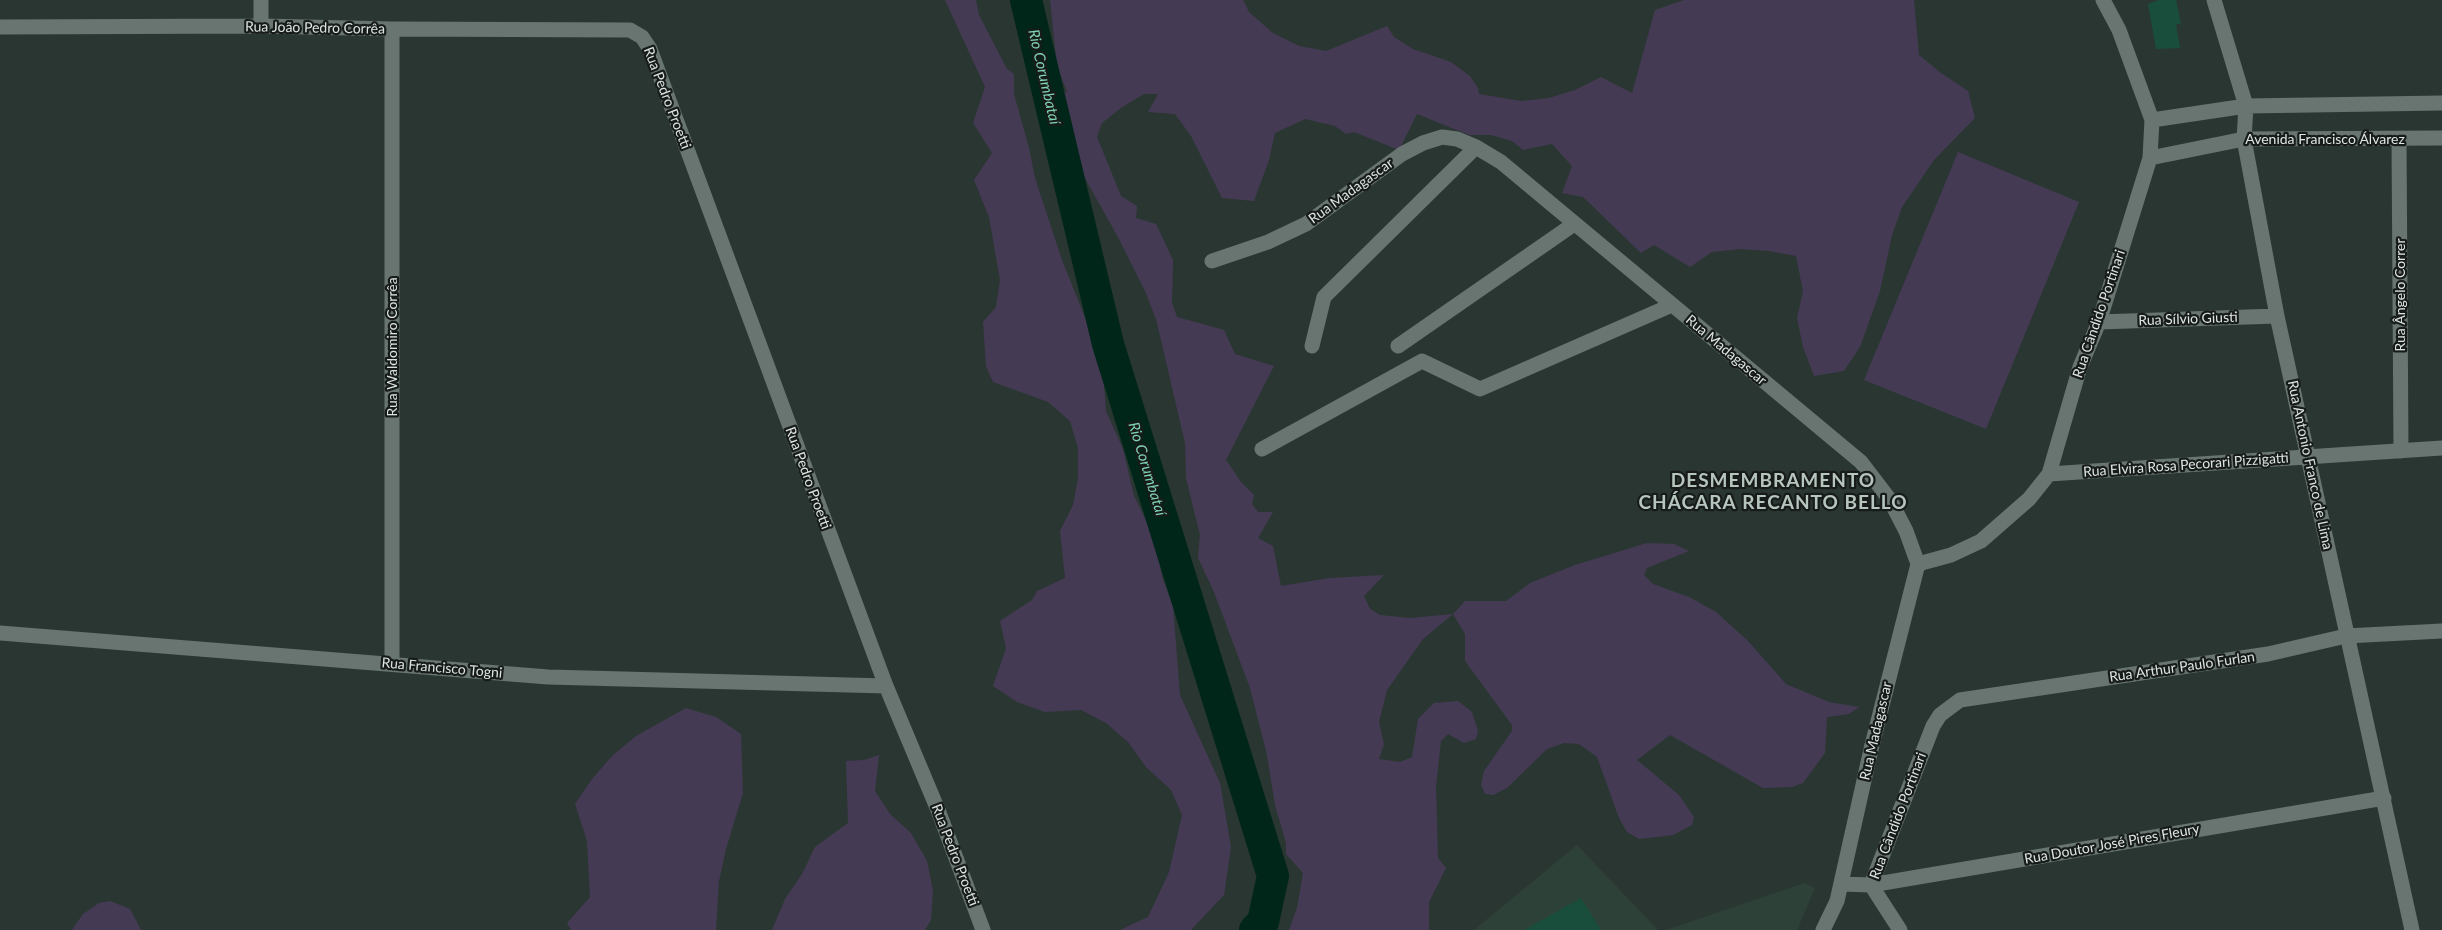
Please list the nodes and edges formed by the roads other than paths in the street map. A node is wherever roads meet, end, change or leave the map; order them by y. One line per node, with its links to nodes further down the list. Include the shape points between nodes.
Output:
1 (261, 0): 4 (street)
2 (2103, 0): 10 (street, Rua Cândido Portinari, via 2119,30)
3 (2214, 0): 9 (street, Rua Antonio Franco de Lima)
4 (261, 26): 5 (street, Rua João Pedro Corrêa); 6 (street, Rua João Pedro Corrêa)
5 (0, 27)
6 (392, 29): 7 (street, Rua João Pedro Corrêa); 32 (street, Rua Waldomiro Corrêa)
7 (630, 30): 33 (street, Rua Pedro Proetti, via 642,37 650,49)
8 (2442, 103): 9 (street)
9 (2246, 106): 10 (street); 13 (street, Rua Antonio Franco de Lima)
10 (2152, 120): 15 (street, Rua Cândido Portinari)
11 (2399, 138): 12 (street, Avenida Francisco Álvarez); 13 (street, Avenida Francisco Álvarez); 25 (street, Rua Ângelo Correr)
12 (2442, 138)
13 (2244, 139): 15 (street, Avenida Francisco Álvarez); 19 (street, Rua Antonio Franco de Lima)
14 (1476, 147): 16 (street, Rua Madagascar, via 1501,162); 17 (street, Rua Madagascar, via 1457,139 1432,139 1402,154 1306,224 1268,242); 21 (street, via 1324,298)
15 (2150, 158): 20 (street, Rua Cândido Portinari)
16 (1574, 224): 18 (street, Rua Madagascar); 22 (street)
17 (1212, 261)
18 (1672, 305): 24 (street, via 1480,389 1422,360); 28 (street, Rua Madagascar, via 1861,462 1890,500)
19 (2277, 316): 20 (street, Rua Sílvio Giusti); 26 (street, Rua Antonio Franco de Lima)
20 (2099, 322): 27 (street, Rua Cândido Portinari, via 2080,367)
21 (1312, 346)
22 (1398, 346)
23 (2442, 448): 25 (street, Rua Elvira Rosa Pecorari Pizzigatti)
24 (1262, 449)
25 (2401, 450): 26 (street, Rua Elvira Rosa Pecorari Pizzigatti)
26 (2309, 456): 27 (street, Rua Elvira Rosa Pecorari Pizzigatti); 31 (street, Rua Antonio Franco de Lima)
27 (2049, 474): 28 (street, Rua Cândido Portinari, via 2029,499 1981,541 1950,555)
28 (1918, 564): 36 (street, Rua Madagascar, via 1874,735)
29 (2442, 631): 31 (street, Rua Arthur Paulo Furlan)
30 (0, 633): 32 (street, Rua Francisco Togni)
31 (2346, 636): 34 (street, Rua Arthur Paulo Furlan, via 2268,654 1960,700 1940,715); 35 (street, Rua Antonio Franco de Lima)
32 (392, 664): 33 (street, Rua Francisco Togni, via 548,676)
33 (886, 686): 38 (street, Rua Pedro Proetti, via 938,810)
34 (1934, 726): 37 (street, Rua Cândido Portinari)
35 (2384, 798): 37 (street, Rua Doutor José Pires Fleury); 41 (street, Rua Antonio Franco de Lima)
36 (1841, 884): 37 (street, Rua Doutor José Pires Fleury); 39 (street, Rua Madagascar)
37 (1871, 884): 40 (street, Rua Cândido Portinari)
38 (983, 930)
39 (1822, 930)
40 (1900, 930)
41 (2412, 930)

